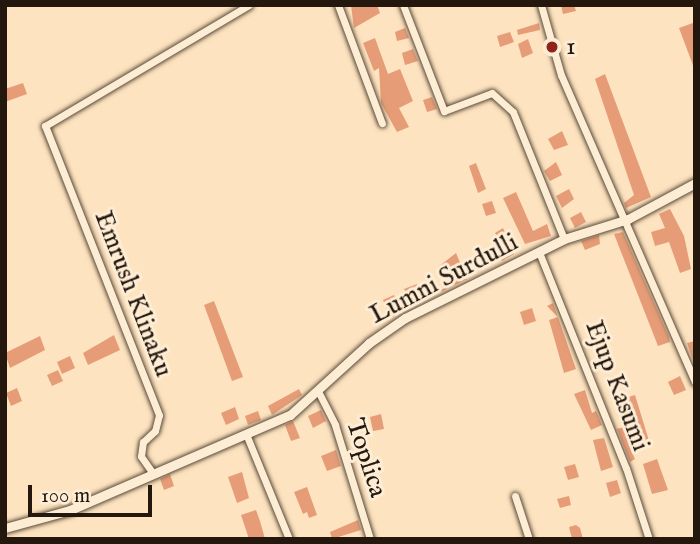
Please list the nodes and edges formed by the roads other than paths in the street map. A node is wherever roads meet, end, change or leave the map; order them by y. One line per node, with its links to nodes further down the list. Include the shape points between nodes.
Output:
1 (249, 5): 13 (street, Emrush Klinaku, via 45,126 159,415 155,431 143,442 141,456)
2 (338, 5): 5 (street)
3 (403, 5): 8 (street, via 444,111 492,93 513,112)
4 (541, 5): 7 (street, via 561,75)
5 (382, 123)
6 (695, 183): 7 (street, Lumni Surdulli)
7 (628, 219): 8 (street, Lumni Surdulli); 10 (street)
8 (564, 239): 9 (street, Lumni Surdulli)
9 (539, 252): 11 (street, Lumni Surdulli, via 405,318 369,343); 19 (street, Ejup Kasumi, via 626,468)
10 (695, 382)
11 (318, 391): 12 (street, Lumni Surdulli, via 290,415); 17 (street, Toplica, via 335,425)
12 (246, 434): 13 (street, Lumni Surdulli); 16 (street)
13 (152, 472): 15 (street, Lumni Surdulli, via 70,510)
14 (515, 496): 18 (street)
15 (5, 528)
16 (289, 539)
17 (370, 539)
18 (529, 539)
19 (649, 539)

